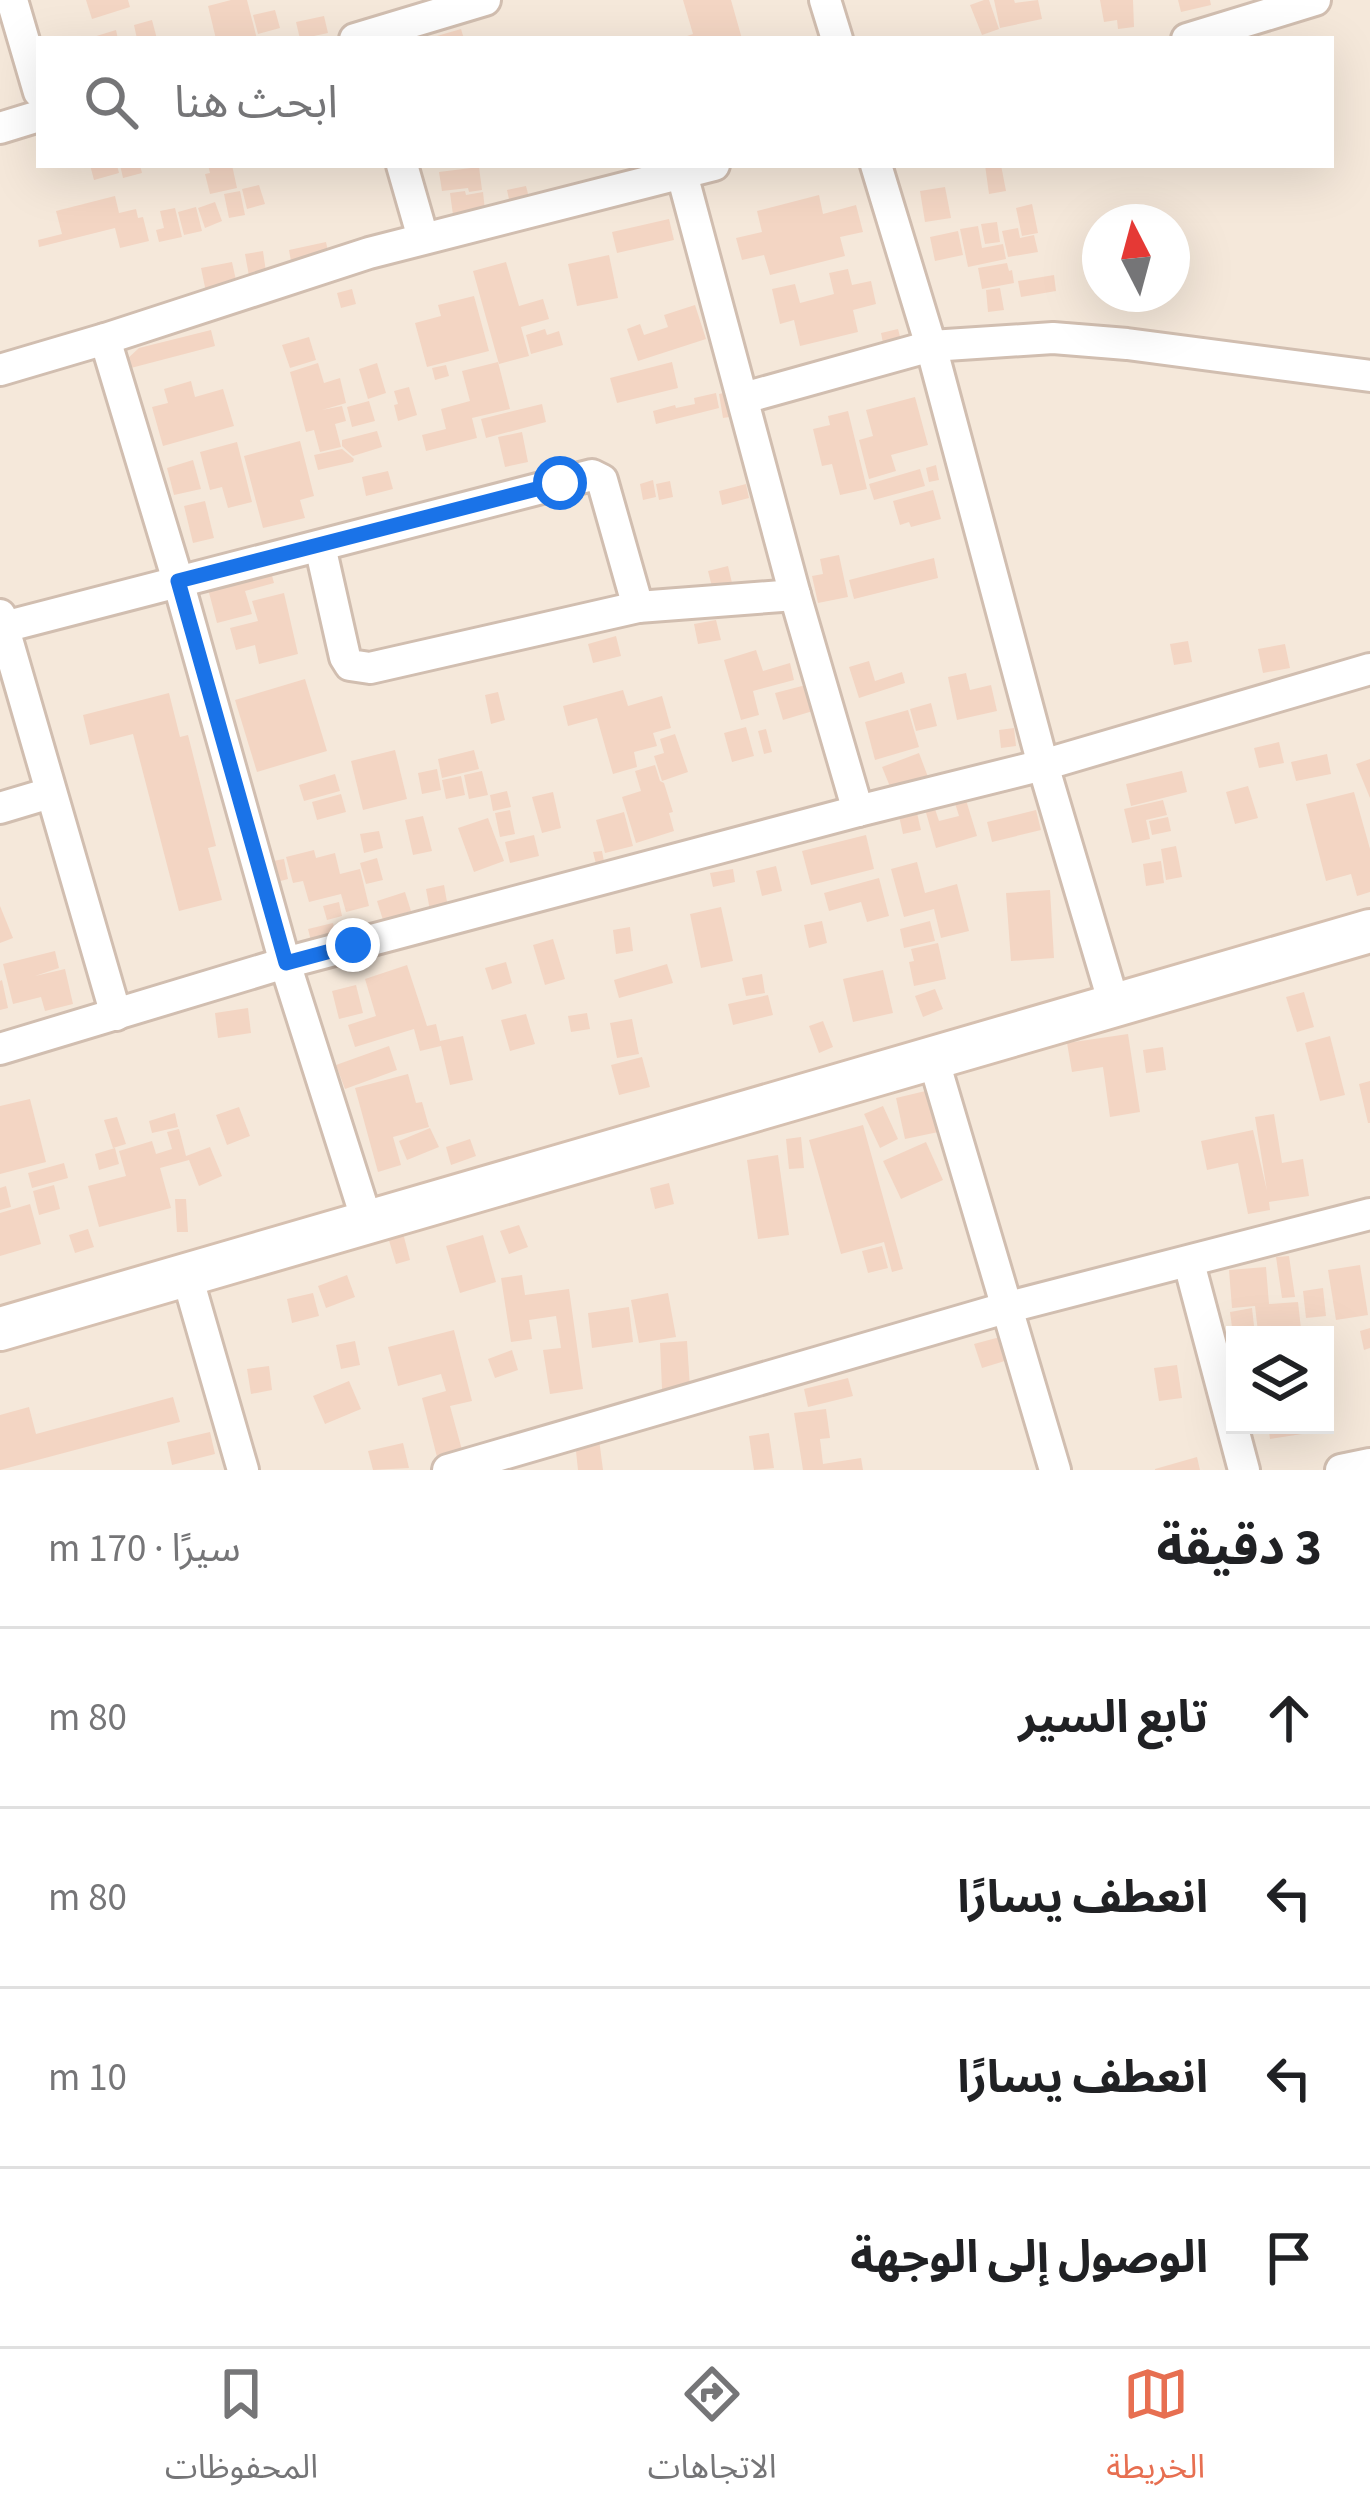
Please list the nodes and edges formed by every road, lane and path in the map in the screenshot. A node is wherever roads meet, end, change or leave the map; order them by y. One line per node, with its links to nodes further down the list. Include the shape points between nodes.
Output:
1 (12, 0): 8 (street)
2 (484, 0): 5 (street)
3 (825, 0): 6 (street)
4 (1315, 0): 7 (street)
5 (368, 36)
6 (836, 36)
7 (1197, 36)
8 (36, 82)
9 (36, 117): 10 (street)
10 (0, 128)
11 (403, 168): 15 (street)
12 (703, 168): 14 (street)
13 (877, 168): 17 (street)
14 (682, 174): 15 (street); 20 (street)
15 (423, 238): 16 (street)
16 (106, 338): 18 (street); 22 (street)
17 (931, 346): 19 (street, via 1080,339); 20 (street); 27 (street)
18 (0, 370)
19 (1370, 376)
20 (744, 398): 23 (street)
21 (320, 546): 22 (street); 24 (street, via 345,657 359,668); 24 (street, via 598,476)
22 (178, 581): 25 (street); 32 (street)
23 (795, 595): 24 (street); 30 (street)
24 (638, 607)
25 (2, 621): 28 (street)
26 (1370, 669): 27 (street)
27 (1043, 765): 30 (street); 33 (street)
28 (50, 793): 29 (street); 34 (street)
29 (0, 808)
30 (858, 811): 32 (street)
31 (1370, 932): 33 (street)
32 (286, 963): 34 (street); 38 (street)
33 (1114, 1004): 36 (street)
34 (116, 1015): 35 (street)
35 (0, 1049)
36 (932, 1058): 38 (street); 41 (street)
37 (1370, 1214): 39 (street)
38 (367, 1221): 40 (street)
39 (1189, 1263): 41 (street); 47 (street)
40 (187, 1276): 42 (street); 44 (street)
41 (1005, 1308): 45 (street); 46 (street)
42 (0, 1329)
43 (1370, 1464): 48 (street)
44 (243, 1470)
45 (448, 1470)
46 (1055, 1470)
47 (1244, 1470)
48 (1341, 1470)

